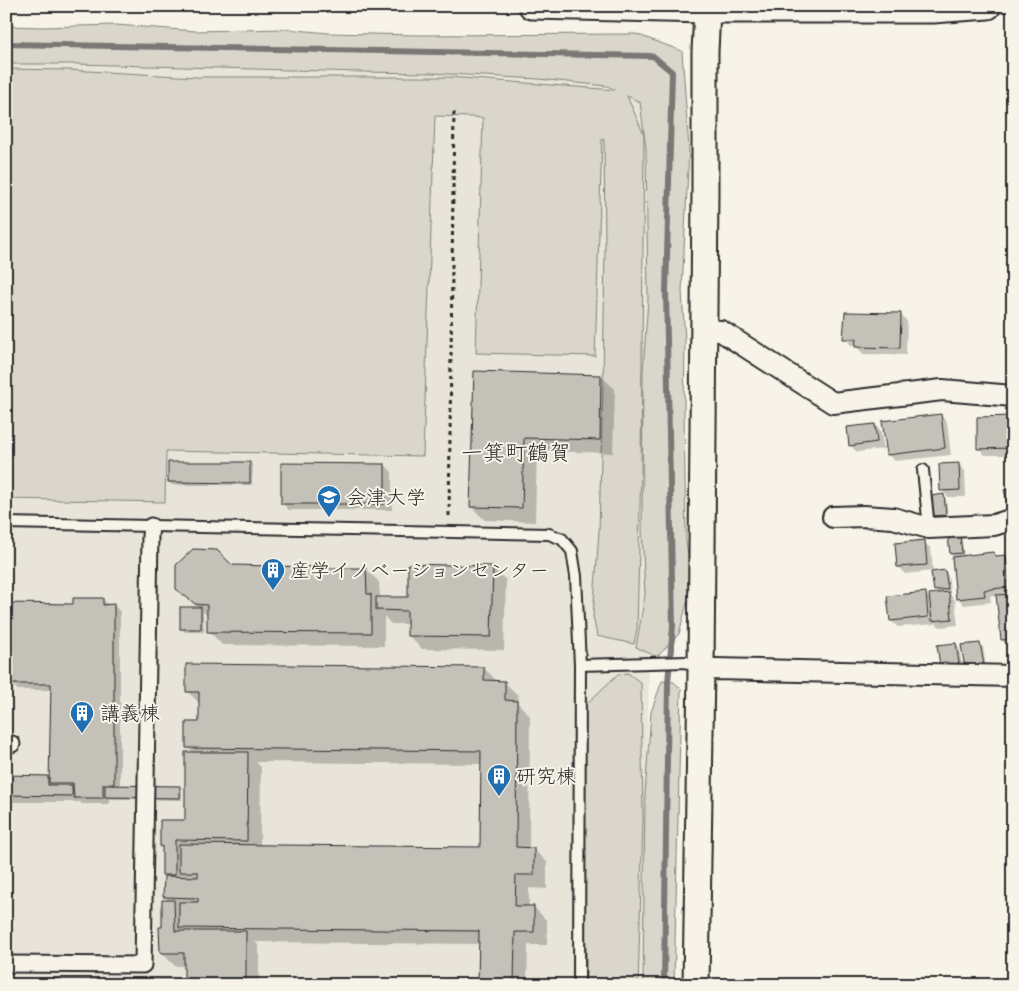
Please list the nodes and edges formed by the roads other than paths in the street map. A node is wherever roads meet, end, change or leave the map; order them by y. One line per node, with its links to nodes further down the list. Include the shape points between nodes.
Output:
1 (532, 6): 3 (street)
2 (988, 6): 3 (street, via 932,10)
3 (706, 8): 4 (street)
4 (703, 330): 5 (street, via 721,330 833,403 942,390); 13 (street)
5 (1013, 396)
6 (923, 470): 11 (lane)
7 (833, 517): 11 (street, via 893,518)
8 (1013, 519): 11 (street, via 994,525)
9 (6, 522): 10 (lane)
10 (151, 526): 12 (lane, via 548,534 562,539 572,552); 15 (street, via 143,965)
11 (929, 528)
12 (580, 665): 13 (lane, via 654,662); 16 (lane)
13 (693, 666): 14 (street); 17 (street)
14 (1013, 676)
15 (6, 964)
16 (579, 985)
17 (696, 985)

